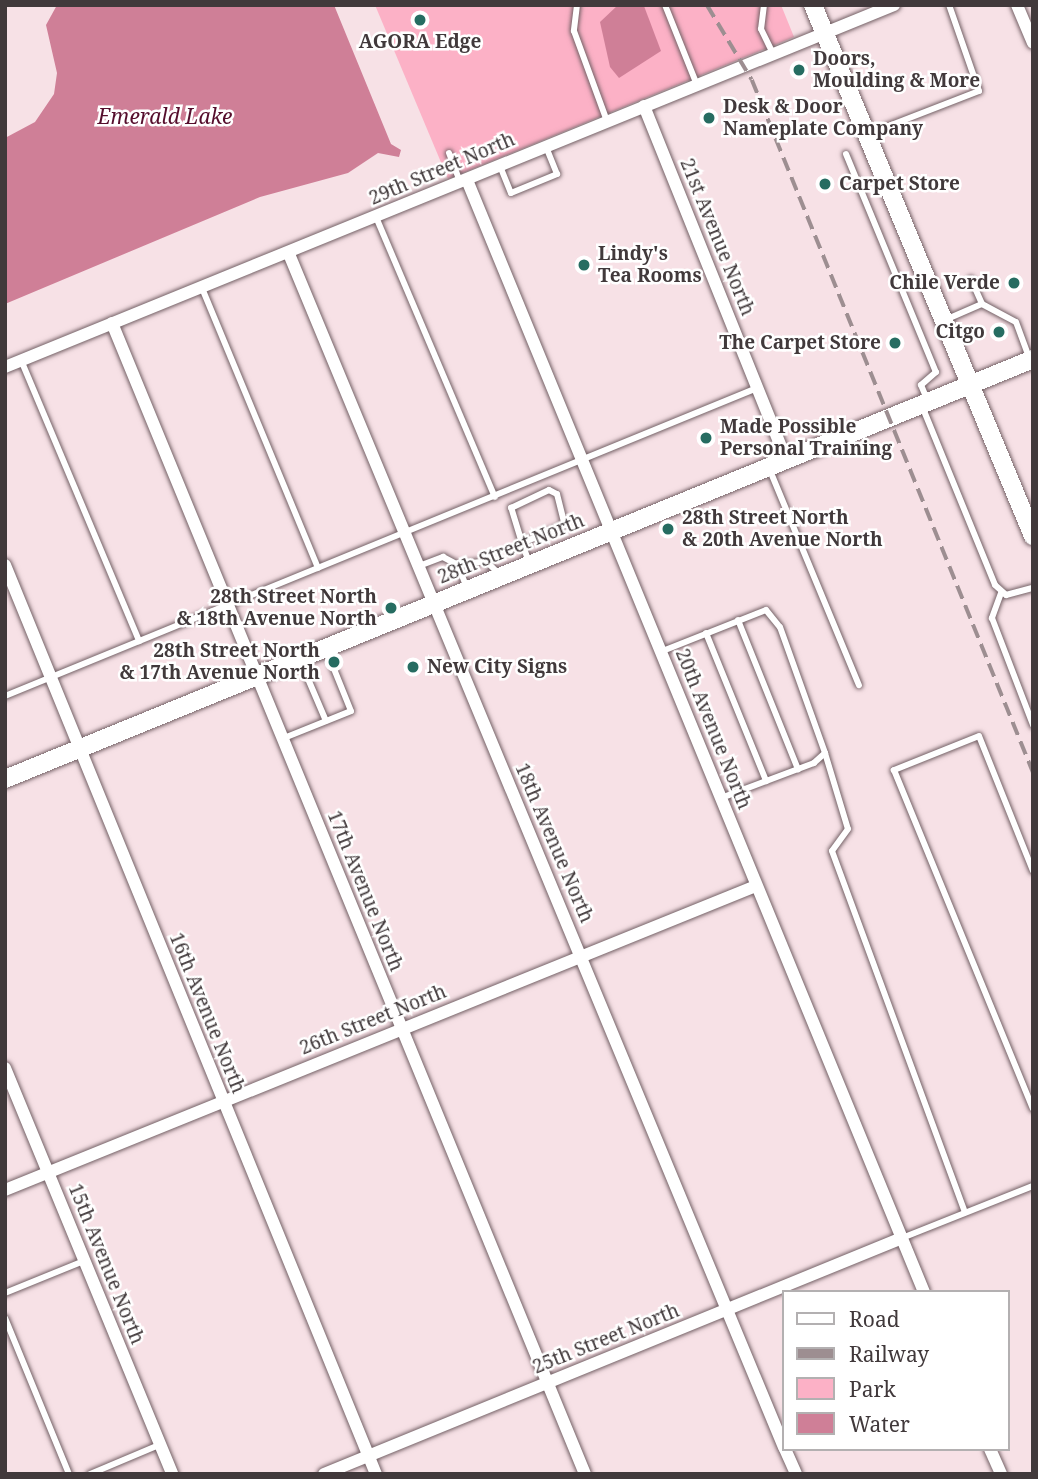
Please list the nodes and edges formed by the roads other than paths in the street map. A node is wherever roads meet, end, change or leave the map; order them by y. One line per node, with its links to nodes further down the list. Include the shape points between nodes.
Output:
1 (577, 5): 13 (lane, via 574,31)
2 (665, 5): 11 (lane)
3 (764, 5): 10 (lane, via 761,29)
4 (813, 5): 8 (street)
5 (894, 5): 8 (street, 29th Street North)
6 (948, 5): 14 (lane, via 979,91)
7 (1017, 5): 9 (street)
8 (825, 33): 10 (street, 29th Street North); 14 (street)
9 (1033, 43)
10 (772, 54): 11 (street, 29th Street North)
11 (697, 85): 12 (street, 29th Street North)
12 (644, 106): 13 (street, 29th Street North); 31 (street, 21st Avenue North)
13 (607, 122): 15 (street, 29th Street North)
14 (867, 135): 25 (street)
15 (546, 147): 18 (street, 29th Street North); 18 (lane, via 557,174 534,184 511,193)
16 (450, 153): 19 (lane)
17 (846, 154): 32 (lane, via 936,372 921,385)
18 (500, 166): 19 (street, 29th Street North)
19 (464, 181): 20 (street, 29th Street North); 33 (street, 20th Avenue North)
20 (376, 217): 21 (street, 29th Street North); 36 (lane)
21 (289, 254): 23 (street, 29th Street North); 39 (street, 18th Avenue North)
22 (971, 279): 24 (lane)
23 (202, 288): 26 (street, 29th Street North); 46 (lane)
24 (982, 304): 25 (lane); 27 (lane, via 1016,322)
25 (944, 321): 30 (street)
26 (111, 323): 28 (street, 29th Street North); 52 (street, 17th Avenue North)
27 (1031, 359): 30 (street, 28th Street North)
28 (21, 360): 29 (street, 29th Street North); 55 (lane)
29 (5, 367)
30 (970, 384): 32 (street, 28th Street North); 40 (street)
31 (757, 388): 33 (lane); 34 (street, 21st Avenue North)
32 (925, 403): 34 (street, 28th Street North); 50 (lane)
33 (583, 461): 35 (lane); 38 (street, 20th Avenue North)
34 (777, 463): 38 (street, 28th Street North); 61 (lane)
35 (527, 483): 36 (lane); 37 (lane)
36 (495, 497): 39 (lane)
37 (533, 497): 41 (lane, via 510,513); 41 (lane, via 553,491 567,520)
38 (611, 531): 42 (street, 28th Street North); 57 (street, 20th Avenue North)
39 (405, 533): 45 (street, 18th Avenue North); 46 (lane)
40 (1033, 536)
41 (522, 543): 42 (lane)
42 (530, 564): 47 (street, 28th Street North)
43 (5, 565): 60 (street, 16th Avenue North)
44 (458, 565): 45 (lane, via 443,557); 47 (lane, via 486,561); 49 (lane)
45 (419, 566): 51 (street, 18th Avenue North)
46 (318, 568): 52 (lane)
47 (500, 576): 49 (street, 28th Street North)
48 (1033, 588): 50 (lane)
49 (468, 589): 51 (street, 28th Street North)
50 (1001, 593): 64 (lane, via 992,618)
51 (434, 603): 56 (street, 28th Street North); 74 (street, 18th Avenue North)
52 (226, 605): 55 (lane); 59 (street, 17th Avenue North)
53 (738, 620): 54 (lane); 67 (lane, via 766,610 780,627); 68 (lane)
54 (706, 633): 57 (lane); 70 (lane)
55 (139, 641): 60 (lane)
56 (325, 648): 58 (street, 28th Street North); 63 (lane, via 351,711)
57 (660, 652): 71 (street, 20th Avenue North)
58 (299, 658): 59 (street, 28th Street North); 63 (lane)
59 (255, 676): 65 (street, 17th Avenue North); 66 (street, 28th Street North)
60 (52, 677): 62 (lane); 66 (street, 16th Avenue North)
61 (859, 685)
62 (5, 696)
63 (326, 721): 65 (lane)
64 (1033, 725)
65 (281, 739): 75 (street, 17th Avenue North)
66 (81, 748): 69 (street, 28th Street North); 78 (street, 16th Avenue North)
67 (825, 753): 68 (lane); 83 (lane, via 848,829 832,851)
68 (798, 769): 70 (lane)
69 (5, 779)
70 (766, 781): 71 (lane)
71 (720, 798): 73 (street, 20th Avenue North)
72 (1033, 871): 79 (lane, via 979,736 894,770)
73 (756, 886): 74 (street, 26th Street North); 84 (street, 20th Avenue North)
74 (581, 957): 75 (street, 26th Street North); 88 (street, 18th Avenue North)
75 (401, 1030): 78 (street, 26th Street North); 90 (street, 17th Avenue North)
76 (5, 1068): 77 (street, 15th Avenue North)
77 (10, 1092): 80 (street, 15th Avenue North)
78 (222, 1102): 80 (street, 26th Street North); 95 (street, 16th Avenue North)
79 (1033, 1109)
80 (48, 1173): 82 (street, 26th Street North); 85 (street, 15th Avenue North)
81 (1033, 1186): 83 (lane)
82 (5, 1190)
83 (965, 1212): 84 (lane)
84 (902, 1238): 86 (street, 20th Avenue North); 88 (street, 25th Street North)
85 (84, 1261): 87 (lane); 92 (street, 15th Avenue North)
86 (923, 1290)
87 (5, 1293)
88 (727, 1310): 90 (street, 25th Street North); 91 (street, 18th Avenue North)
89 (5, 1318): 96 (lane)
90 (548, 1383): 95 (street, 25th Street North); 101 (street, 17th Avenue North)
91 (782, 1441)
92 (160, 1445): 97 (lane); 98 (street, 15th Avenue North)
93 (786, 1451): 102 (street, 18th Avenue North)
94 (991, 1451): 103 (street)
95 (368, 1455): 99 (street, 25th Street North); 100 (street, 16th Avenue North)
96 (69, 1474)
97 (90, 1474)
98 (172, 1474)
99 (324, 1474)
100 (376, 1474)
101 (585, 1474)
102 (796, 1474)
103 (1000, 1474)

